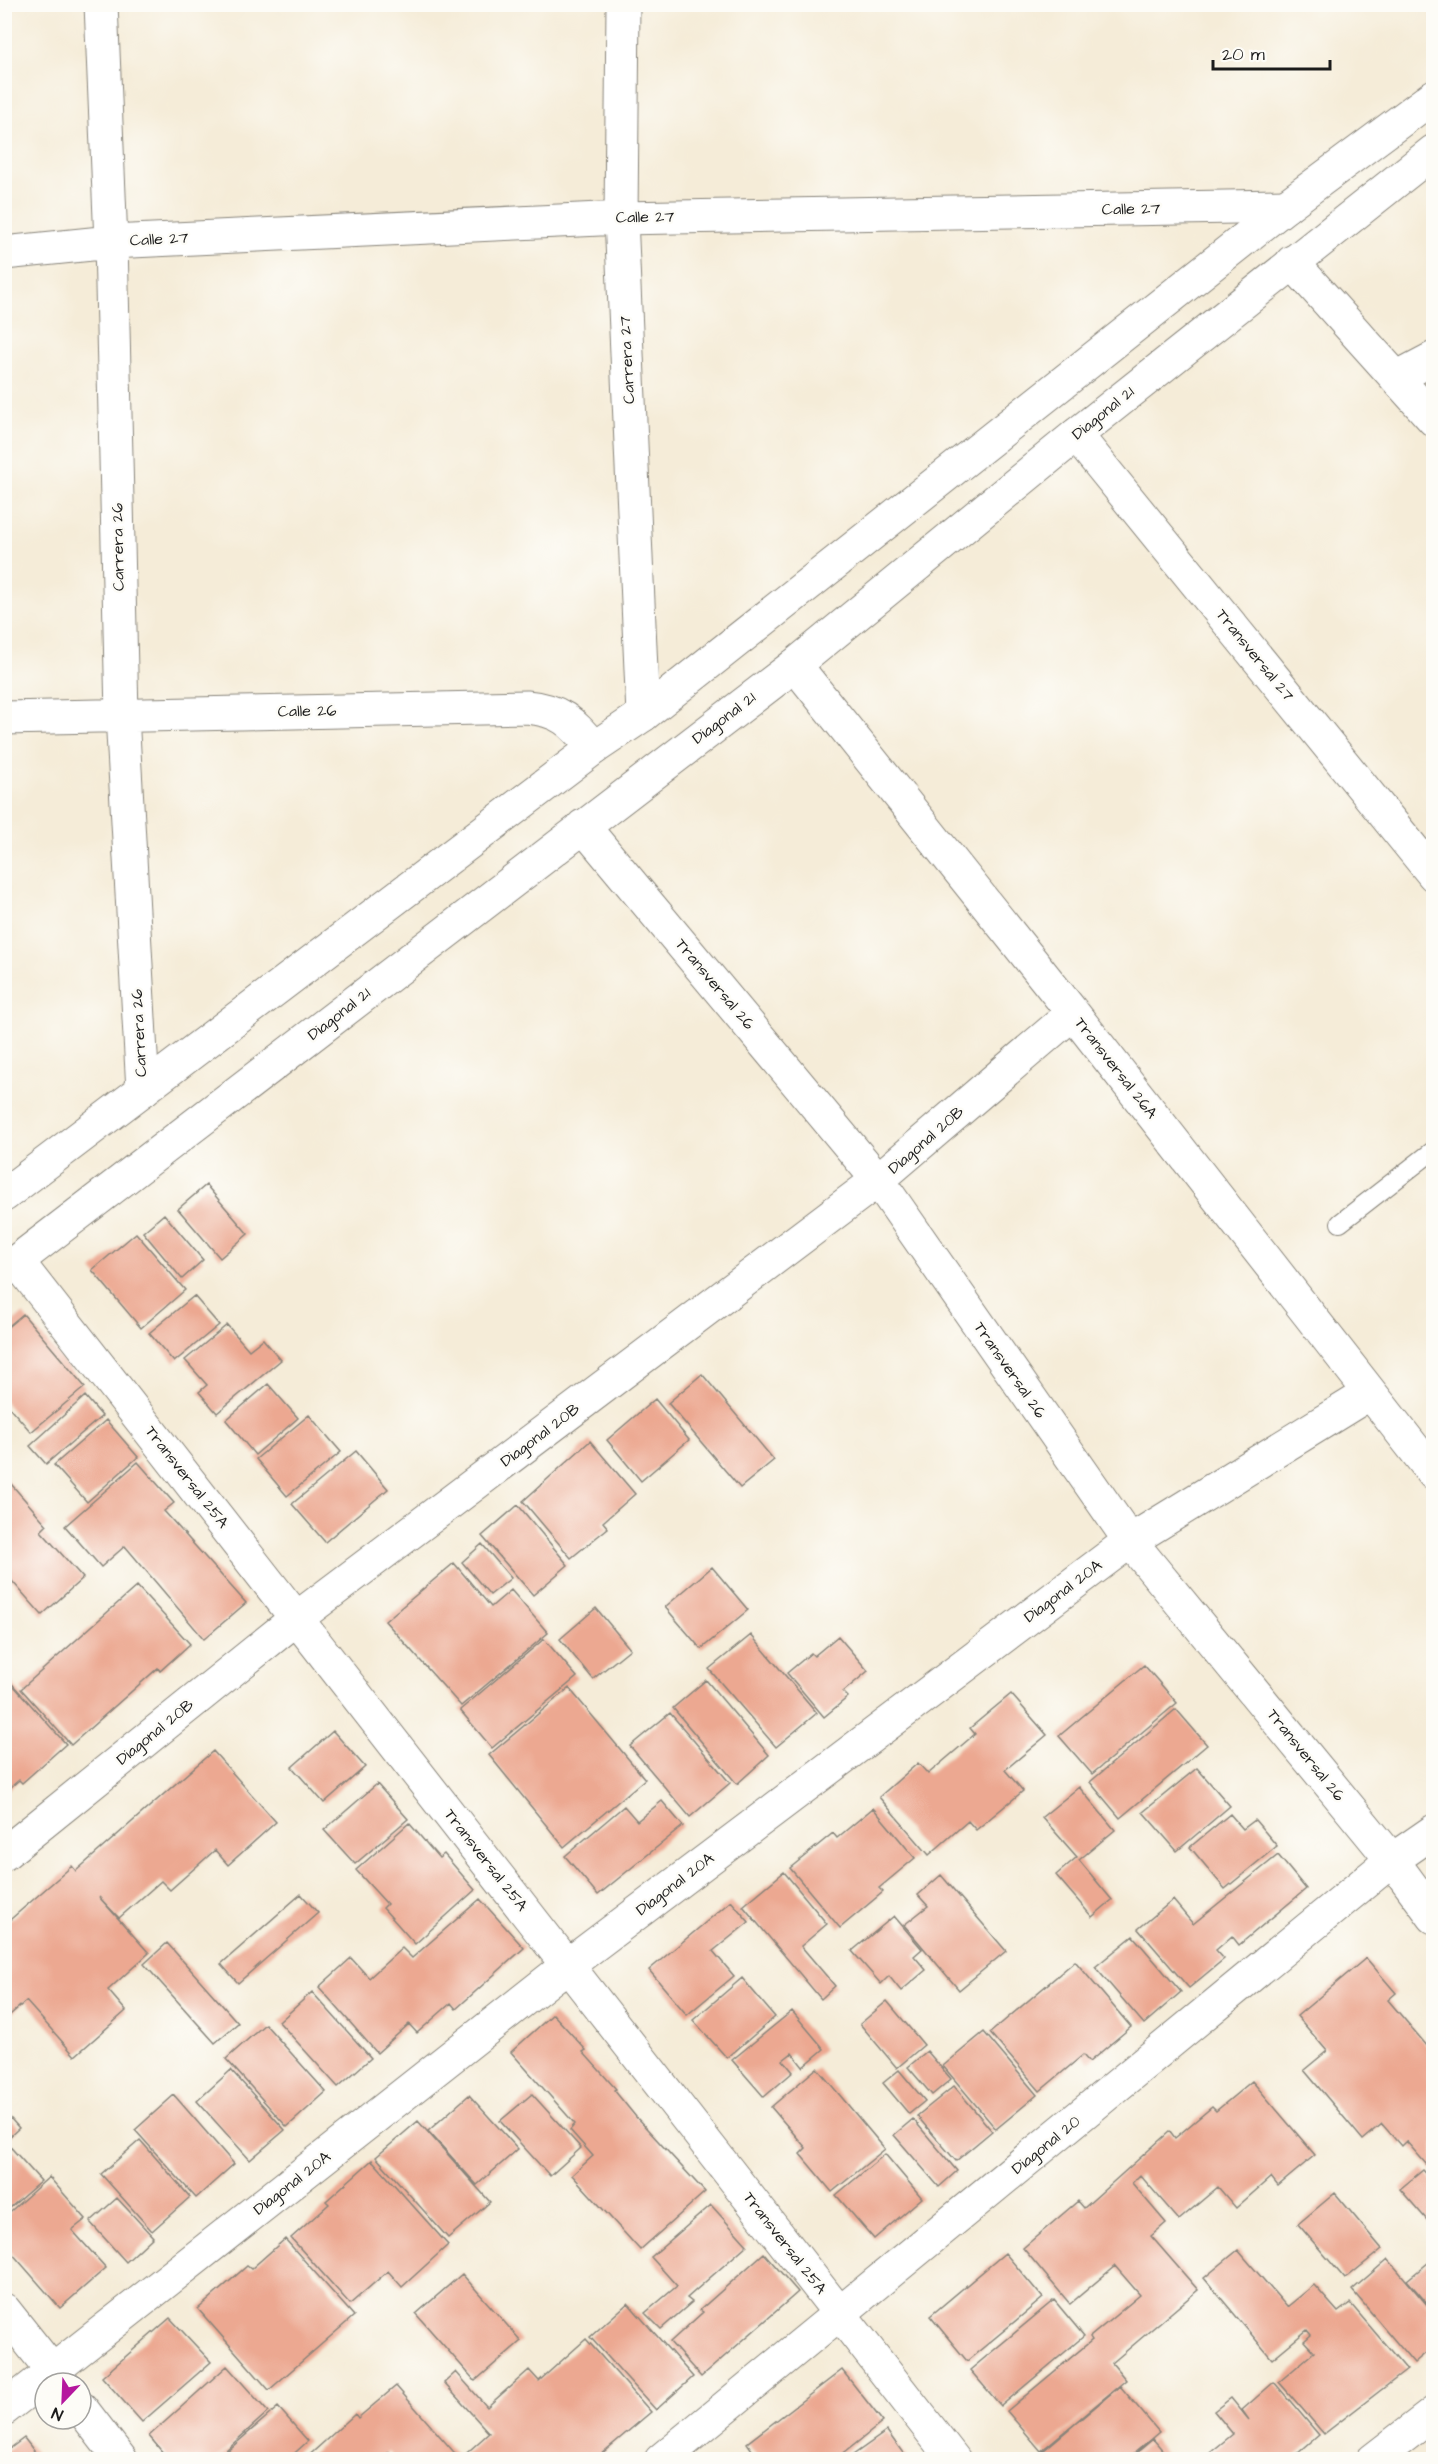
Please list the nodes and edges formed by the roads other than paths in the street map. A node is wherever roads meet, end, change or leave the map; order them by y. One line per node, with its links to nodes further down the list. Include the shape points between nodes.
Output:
1 (101, 4): 7 (main road, Carrera 26)
2 (623, 4): 6 (main road, Carrera 27)
3 (1434, 96): 5 (main road)
4 (1434, 152): 9 (main road, Diagonal 21)
5 (1286, 206): 6 (main road, Calle 27); 16 (main road)
6 (621, 218): 7 (main road, Calle 27); 16 (main road, Carrera 27)
7 (111, 242): 8 (main road, Calle 27); 15 (main road, Carrera 26)
8 (4, 253)
9 (1292, 262): 11 (main road); 13 (main road, Diagonal 21)
10 (1434, 358): 11 (main road)
11 (1396, 378): 12 (main road)
12 (1434, 420)
13 (1076, 435): 14 (main road, Diagonal 21); 20 (main road, Transversal 27)
14 (795, 665): 19 (main road, Diagonal 21); 21 (main road, Transversal 26A)
15 (122, 715): 17 (main road, Calle 26); 18 (main road, Calle 26, via 543,708 570,720); 22 (main road, Carrera 26)
16 (643, 715): 18 (main road)
17 (4, 718)
18 (594, 748): 22 (main road)
19 (583, 826): 24 (main road, Transversal 26); 27 (main road, Diagonal 21)
20 (1434, 875)
21 (1073, 1013): 24 (main road, Diagonal 20B); 28 (main road, Transversal 26A)
22 (142, 1090): 25 (main road)
23 (1434, 1150): 26 (lane)
24 (878, 1180): 30 (main road, Transversal 26); 31 (main road, Diagonal 20B)
25 (4, 1195)
26 (1340, 1223)
27 (11, 1266): 31 (main road, Transversal 25A)
28 (1370, 1393): 29 (main road, Transversal 26A); 30 (main road, Diagonal 20A)
29 (1434, 1474)
30 (1130, 1541): 34 (main road, Transversal 26); 36 (main road, Diagonal 20A)
31 (297, 1618): 33 (main road, Diagonal 20B); 36 (main road, Transversal 25A)
32 (1434, 1832): 34 (main road, Diagonal 20)
33 (4, 1854)
34 (1392, 1860): 35 (main road, Transversal 26); 38 (main road, Diagonal 20)
35 (1434, 1917)
36 (568, 1965): 38 (main road, Transversal 25A); 40 (main road, Diagonal 20A)
37 (4, 2310): 39 (main road)
38 (840, 2314): 46 (main road, Diagonal 20); 47 (main road, Transversal 25A)
39 (52, 2371)
40 (64, 2371)
41 (33, 2391): 42 (main road, Diagonal 20A)
42 (4, 2409)
43 (1434, 2413): 48 (main road)
44 (93, 2424): 45 (main road)
45 (120, 2460)
46 (661, 2460)
47 (954, 2460)
48 (1373, 2460)

